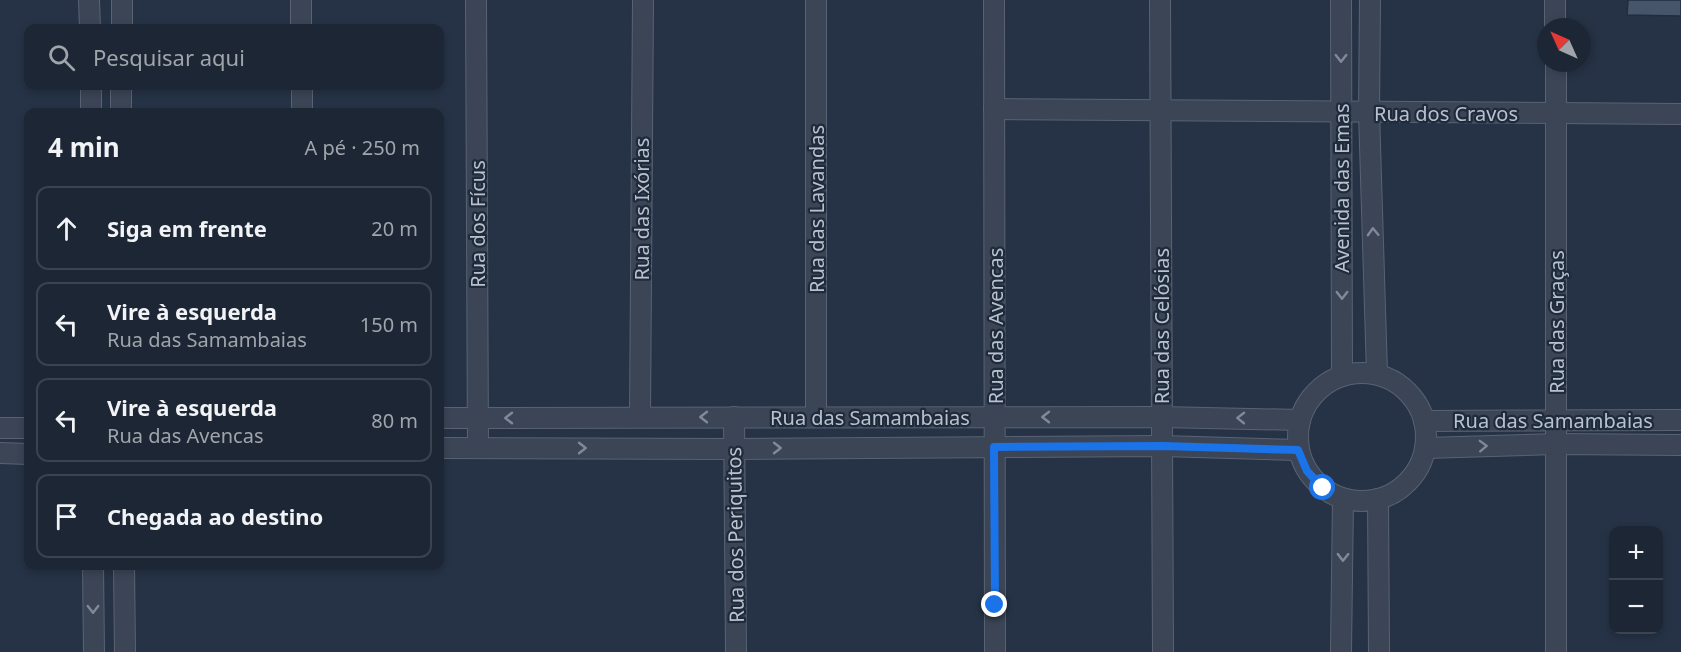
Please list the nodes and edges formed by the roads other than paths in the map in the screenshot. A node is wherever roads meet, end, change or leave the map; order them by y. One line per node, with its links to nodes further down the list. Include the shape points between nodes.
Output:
1 (89, 0): 13 (street)
2 (122, 0): 14 (street)
3 (301, 0): 15 (street)
4 (476, 0): 37 (street, Rua dos Fícus)
5 (642, 0): 31 (street, Rua das Ixórias)
6 (816, 0): 33 (street, Rua das Lavandas)
7 (994, 0): 23 (street, Rua das Avencas)
8 (1160, 0): 24 (street, Rua das Celósias)
9 (1341, 0): 25 (street, Avenida das Emas, one-way to 25)
10 (1370, 0): 26 (street, Avenida das Emas)
11 (1555, 0): 12 (street)
12 (1555, 18)
13 (90, 24)
14 (122, 24)
15 (302, 24)
16 (1556, 72): 27 (street, Rua das Graças)
17 (91, 90): 20 (street)
18 (122, 90): 21 (street)
19 (302, 90): 22 (street)
20 (91, 108)
21 (121, 108)
22 (302, 108)
23 (994, 109): 24 (street, Rua dos Cravos); 34 (street, Rua das Avencas)
24 (1161, 111): 25 (street, Rua dos Cravos); 35 (street, Rua das Celósias)
25 (1341, 112): 26 (street, Rua dos Cravos); 30 (street, Avenida das Emas, one-way to 30)
26 (1369, 112): 27 (street, Rua dos Cravos); 29 (street, Avenida das Emas, one-way to 26)
27 (1556, 114): 28 (street, Rua dos Cravos); 39 (street, Rua das Graças)
28 (1681, 114)
29 (1377, 374): 30 (street); 41 (street, via 1412,396)
30 (1342, 376): 38 (street, via 1311,397)
31 (640, 417): 32 (street, Rua das Samambaias, one-way to 31); 37 (street, Rua das Samambaias, one-way to 37)
32 (734, 417): 33 (street, Rua das Samambaias); 50 (street, Rua dos Periquitos)
33 (816, 417): 34 (street, Rua das Samambaias)
34 (995, 417): 35 (street, Rua das Samambaias, one-way to 34); 47 (street, Rua das Avencas)
35 (1162, 417): 38 (street, Rua das Samambaias, one-way to 35); 46 (street, Rua das Celósias)
36 (444, 418): 37 (street, Rua das Samambaias)
37 (478, 418): 49 (street, Rua dos Fícus)
38 (1300, 420): 52 (street)
39 (1556, 420): 40 (street, Rua das Samambaias); 41 (street, Rua das Samambaias); 44 (street, Rua das Graças)
40 (1681, 420)
41 (1424, 421): 51 (street)
42 (0, 428): 43 (street)
43 (24, 428)
44 (1555, 444): 45 (street, Rua das Samambaias); 51 (street, Rua das Samambaias, one-way to 44); 66 (street, Rua das Graças)
45 (1681, 445)
46 (1163, 446): 47 (street, Rua das Samambaias); 52 (street, Rua das Samambaias); 63 (street, Rua das Celósias)
47 (994, 447): 50 (street, Rua das Samambaias, one-way to 47); 62 (street, Rua das Avencas)
48 (444, 448): 49 (street, Rua das Samambaias)
49 (477, 448): 50 (street, Rua das Samambaias, one-way to 50)
50 (734, 448): 61 (street, Rua dos Periquitos)
51 (1425, 448): 56 (street, via 1421,462 1408,480 1392,494)
52 (1298, 450): 55 (street, via 1314,481)
53 (0, 453): 54 (street)
54 (24, 454)
55 (1344, 499): 56 (street); 64 (street, one-way to 64)
56 (1378, 499): 65 (street)
57 (93, 570): 59 (street, one-way to 59)
58 (124, 570): 60 (street)
59 (94, 652)
60 (125, 652)
61 (736, 652)
62 (996, 652)
63 (1163, 652)
64 (1341, 652)
65 (1379, 652)
66 (1556, 652)

